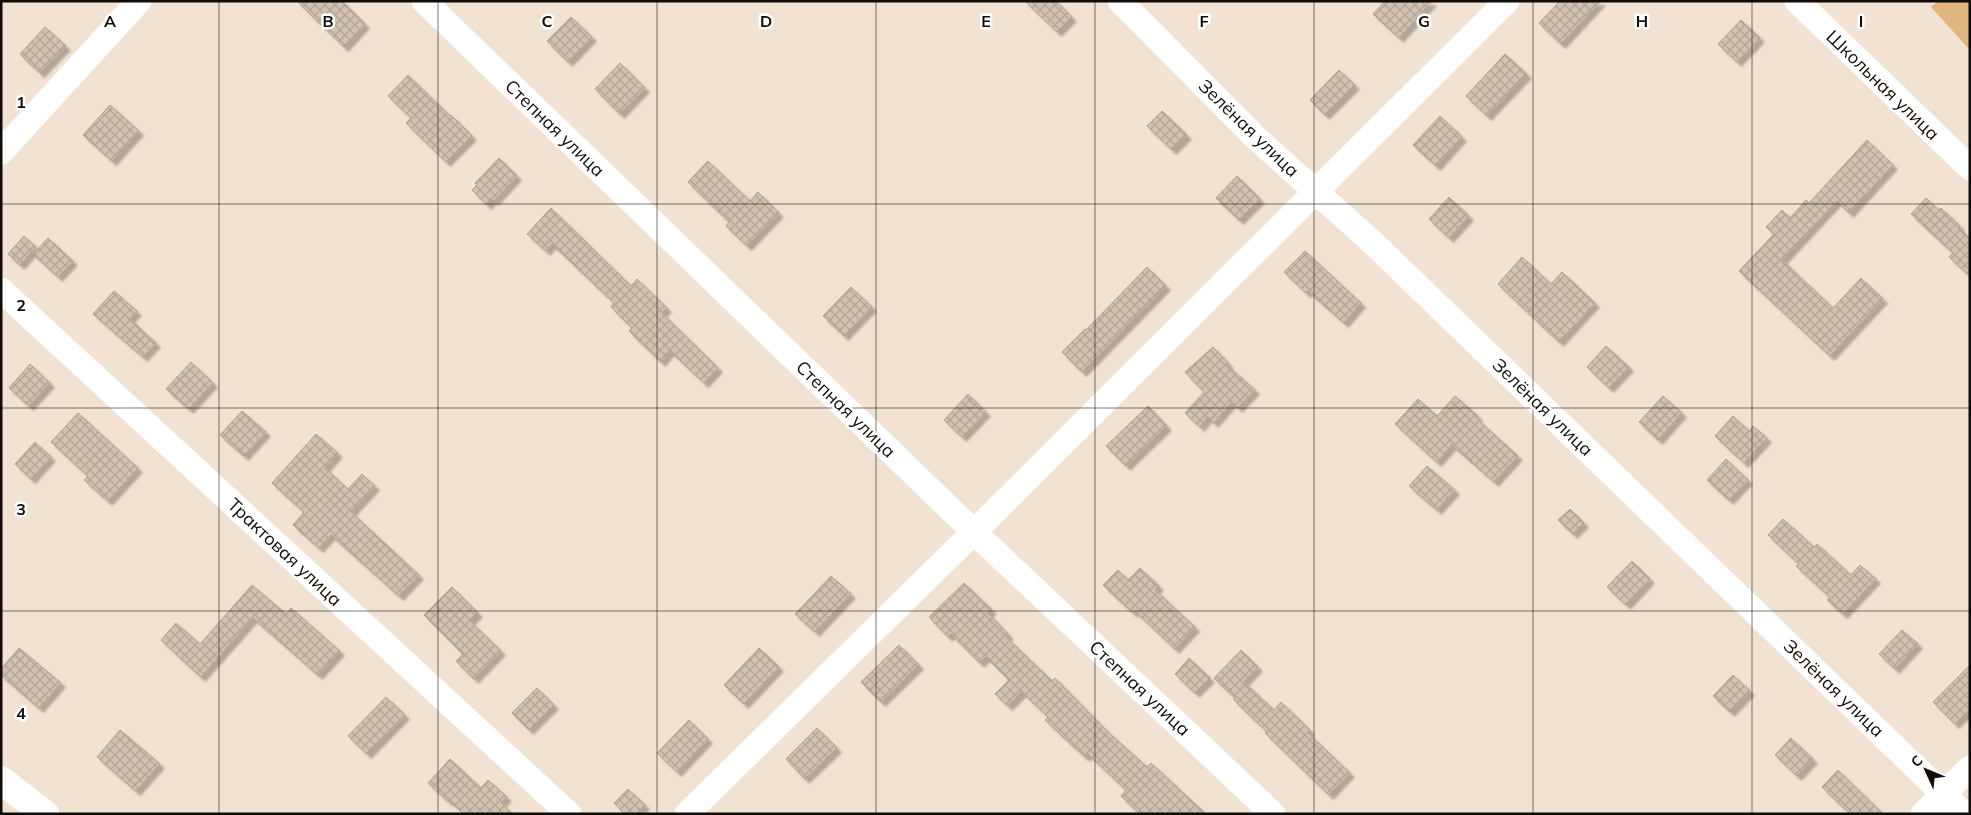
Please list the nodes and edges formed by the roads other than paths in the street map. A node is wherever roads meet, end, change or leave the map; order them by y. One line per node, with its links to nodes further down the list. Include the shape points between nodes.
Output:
1 (138, 1): 6 (street)
2 (424, 1): 10 (street, Степная улица)
3 (1120, 1): 8 (street, Зелёная улица, via 1255,137)
4 (1507, 1): 8 (street)
5 (1797, 1): 7 (street, Школьная улица)
6 (1, 152)
7 (1970, 168)
8 (1316, 192): 10 (street); 13 (street, Зелёная улица, via 1379,248)
9 (1, 290): 15 (street, Трактовая улица)
10 (974, 532): 16 (street); 17 (street, Степная улица)
11 (1970, 768): 13 (street)
12 (1, 780): 14 (main road)
13 (1944, 794): 18 (street); 19 (street, Зелёная улица)
14 (45, 814)
15 (569, 814)
16 (687, 814)
17 (1273, 814)
18 (1923, 814)
19 (1964, 814)

